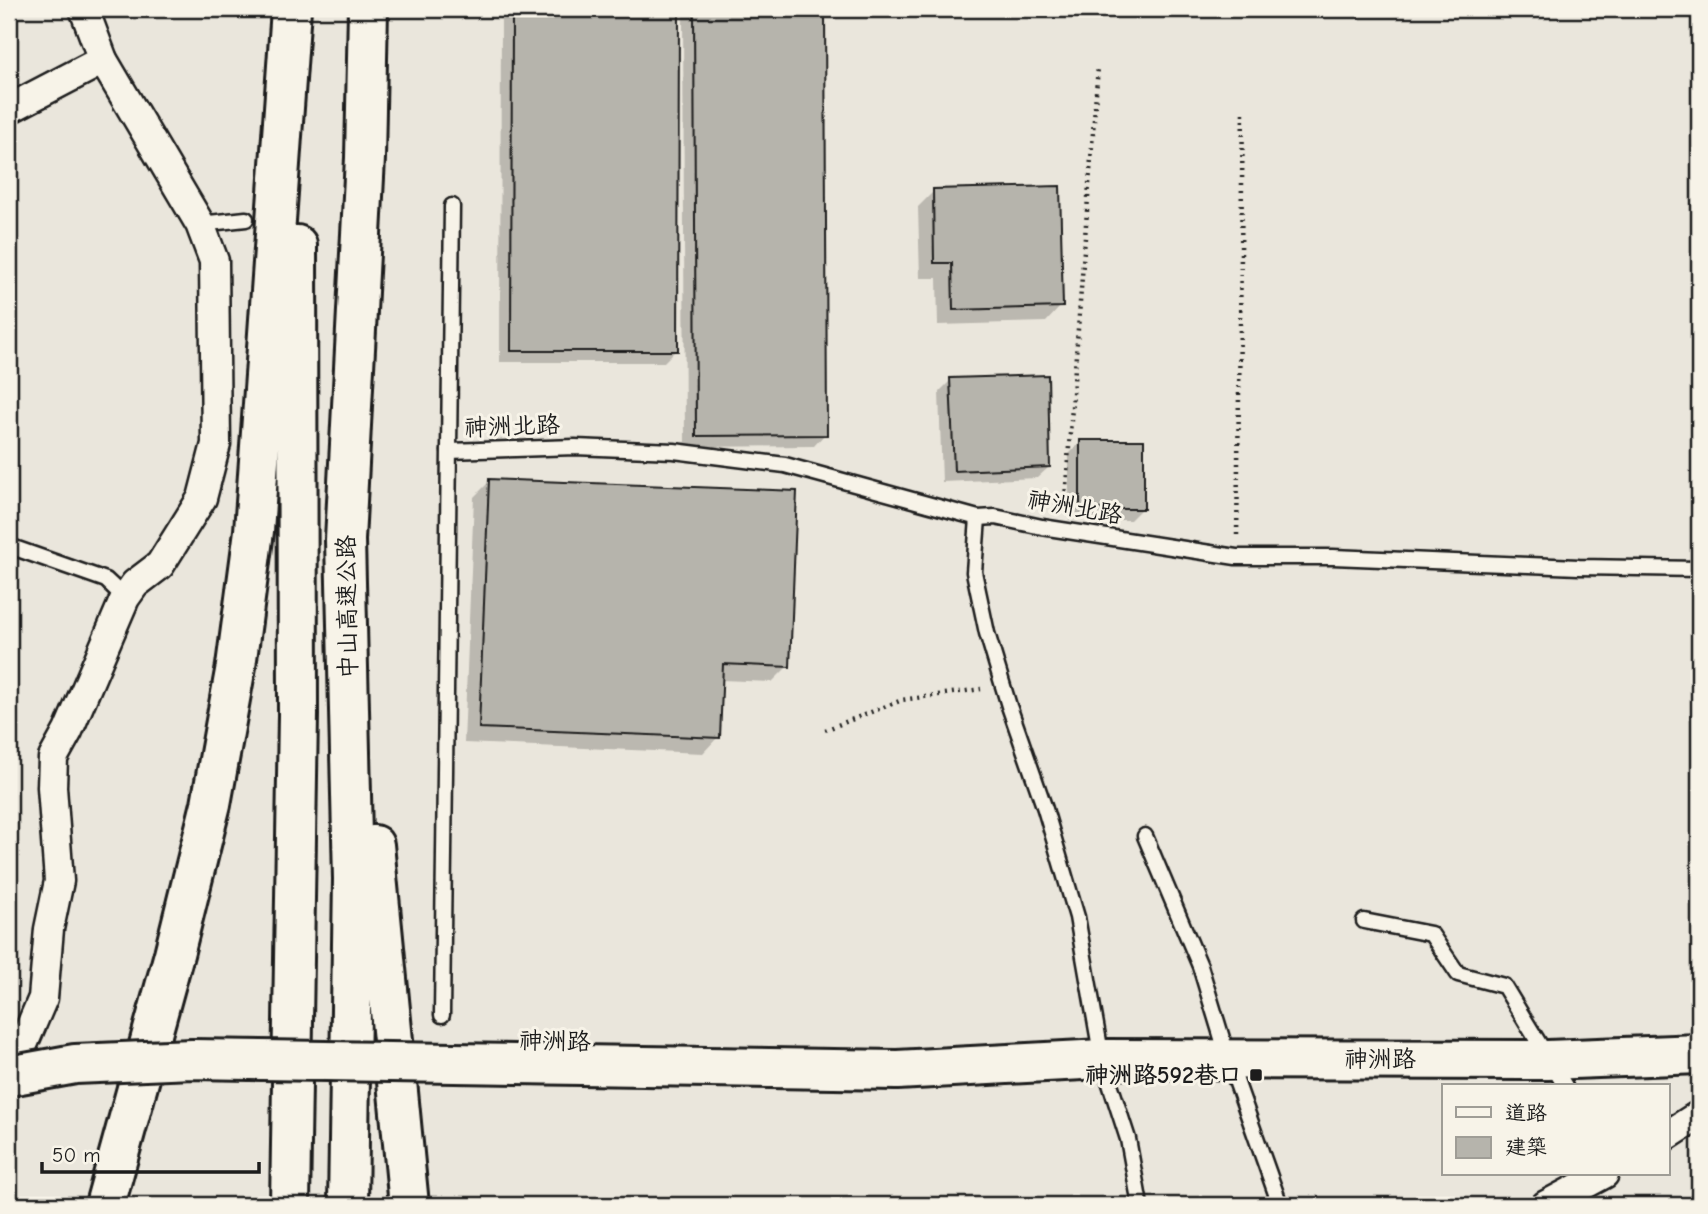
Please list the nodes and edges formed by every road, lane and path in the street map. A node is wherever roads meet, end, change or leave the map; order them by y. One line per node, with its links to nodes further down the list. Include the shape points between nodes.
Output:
1 (84, 9): 5 (street)
2 (291, 9): 24 (main road, via 254,531 211,804)
3 (297, 9): 38 (main road, 中山高速公路, via 299,715)
4 (368, 9): 15 (main road, 中山高速公路)
5 (103, 60): 7 (street); 11 (street)
6 (1098, 66): 14 (path)
7 (9, 109)
8 (1243, 111): 17 (path)
9 (452, 206): 12 (lane)
10 (246, 219): 11 (lane)
11 (200, 224): 19 (street, via 214,261 216,444 202,498 160,565)
12 (449, 451): 13 (lane, 神洲北路, via 575,447 674,451 785,465); 25 (lane)
13 (978, 518): 14 (lane, 神洲北路); 20 (lane, via 974,572)
14 (1063, 530): 17 (lane, 神洲北路)
15 (345, 540): 39 (main road, 中山高速公路, via 353,879); 40 (main road)
16 (9, 546): 19 (lane, via 106,580)
17 (1236, 557): 18 (lane, 神洲北路)
18 (1699, 569)
19 (125, 598): 32 (street, via 53,758 59,881 48,929 43,998)
20 (1003, 687): 21 (path, via 902,700); 30 (lane, via 1077,917)
21 (825, 730)
22 (1146, 836): 29 (lane, via 1200,966)
23 (1364, 921): 31 (lane, via 1431,934 1458,974 1504,986)
24 (174, 954): 36 (main road); 37 (main road)
25 (442, 1015)
26 (9, 1051): 28 (main road, 神洲路, via 71,1040 191,1035)
27 (1699, 1054): 31 (main road, 神洲路)
28 (897, 1058): 30 (main road, 神洲路); 32 (main road, 神洲路, bridge, via 192,1059 75,1065)
29 (1228, 1058): 30 (main road, 神洲路); 31 (main road, 神洲路); 42 (lane)
30 (1102, 1059): 41 (lane, via 1128,1139)
31 (1556, 1073)
32 (9, 1076)
33 (1699, 1115): 34 (street)
34 (1670, 1134)
35 (1600, 1176): 43 (street)
36 (78, 1205)
37 (105, 1205)
38 (290, 1205)
39 (348, 1205)
40 (409, 1205)
41 (1140, 1205)
42 (1280, 1205)
43 (1546, 1205)

